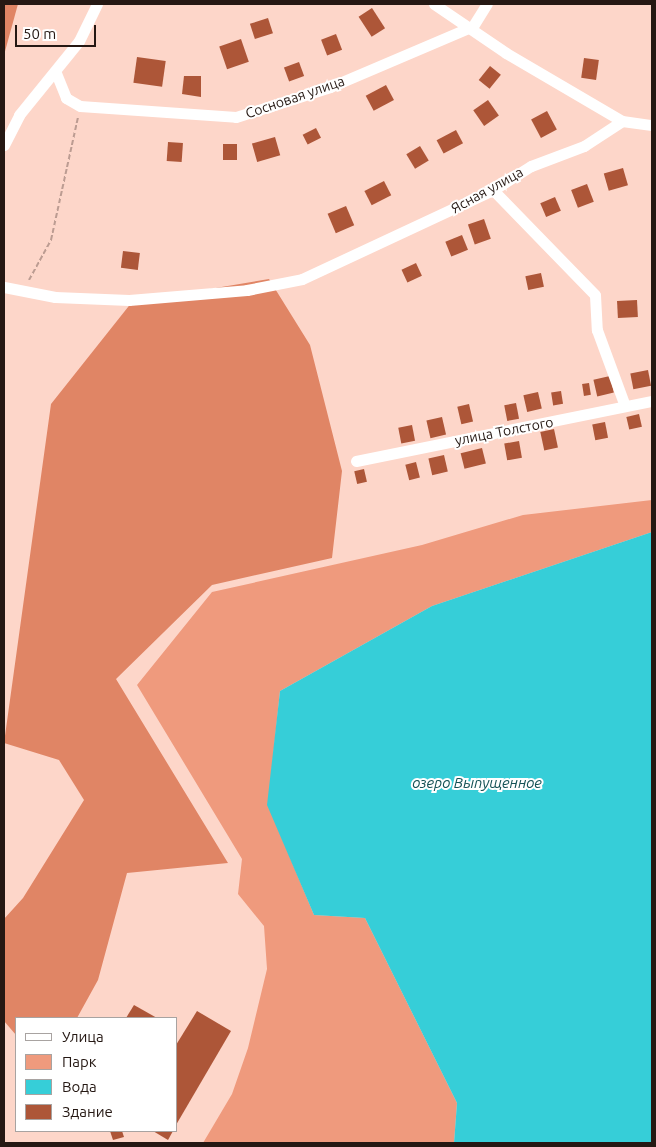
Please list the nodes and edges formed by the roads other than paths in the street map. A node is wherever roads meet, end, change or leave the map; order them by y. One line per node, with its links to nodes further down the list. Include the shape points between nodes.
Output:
1 (97, 4): 5 (street, via 79,41)
2 (434, 4): 4 (street)
3 (488, 4): 4 (street)
4 (473, 26): 5 (street, Сосновая улица, via 330,87 236,117 80,106 66,98); 6 (street, via 506,53)
5 (56, 73): 7 (street)
6 (622, 121): 8 (street); 10 (street, Ясная улица, via 584,146 531,166)
7 (8, 124): 9 (street)
8 (652, 125)
9 (4, 145)
10 (493, 190): 11 (street, Ясная улица, via 323,272 247,290 129,300); 13 (street, via 595,295 597,330)
11 (4, 287)
12 (652, 401): 13 (street, улица Толстого)
13 (625, 406): 14 (street, улица Толстого)
14 (356, 461)

